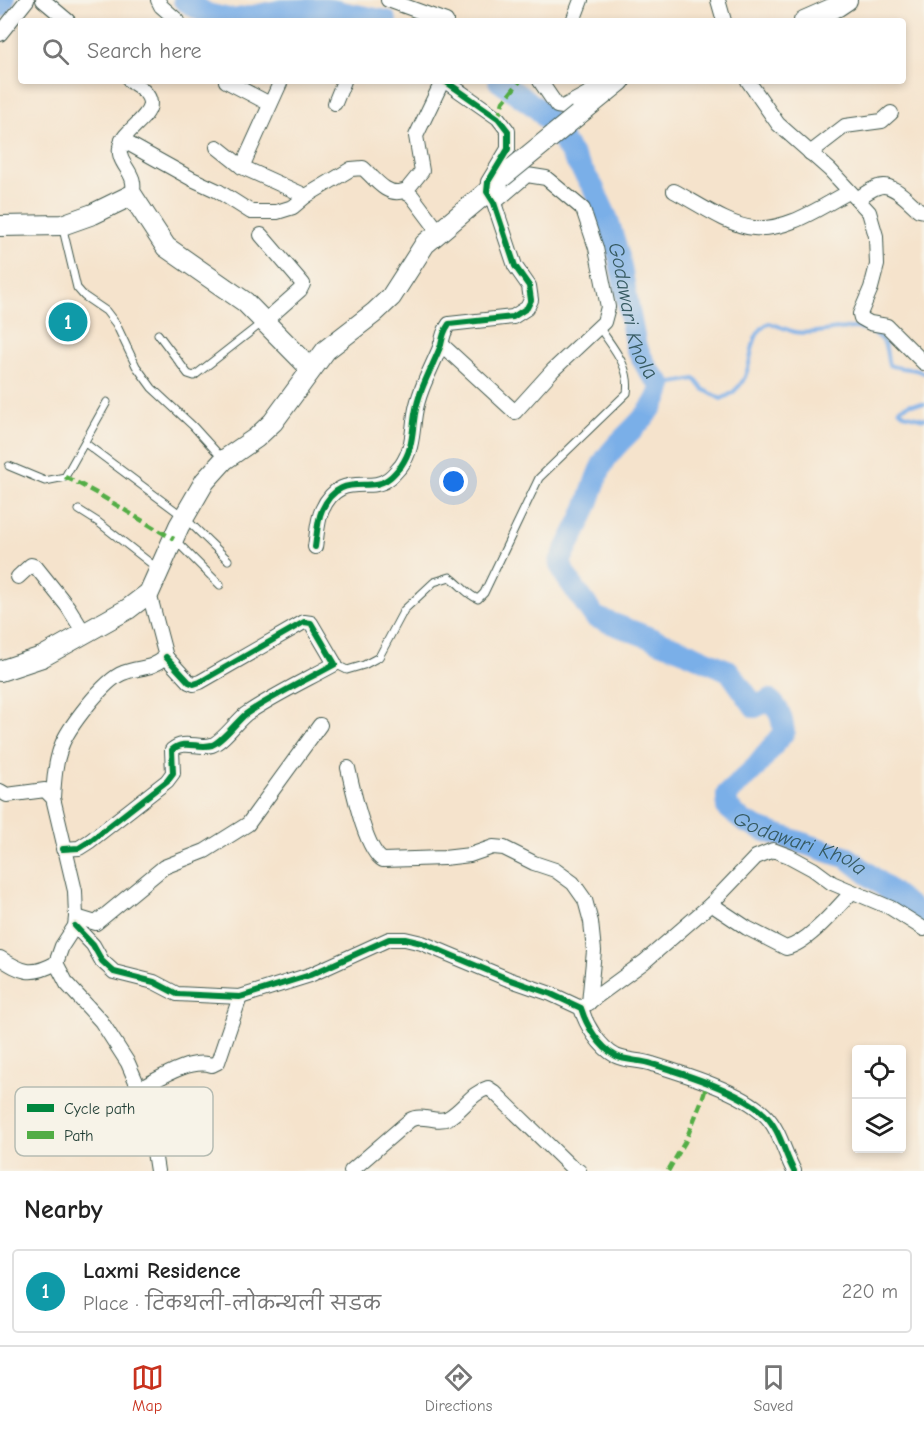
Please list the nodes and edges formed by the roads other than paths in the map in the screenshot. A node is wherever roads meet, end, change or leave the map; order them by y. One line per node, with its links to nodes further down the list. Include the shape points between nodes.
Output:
1 (27, 0): 14 (street)
2 (43, 0): 8 (street)
3 (158, 0): 9 (street)
4 (388, 0): 10 (street)
5 (581, 0): 11 (street)
6 (718, 0): 12 (street)
7 (847, 0): 13 (main road)
8 (64, 18)
9 (175, 18)
10 (438, 18)
11 (574, 18)
12 (723, 18)
13 (811, 18)
14 (0, 34)
15 (134, 84): 28 (street, via 146,93 149,105 145,117)
16 (232, 84): 26 (street)
17 (280, 84): 26 (street)
18 (343, 84): 25 (street)
19 (442, 84): 34 (street, via 416,136 422,171)
20 (446, 84): 30 (street, via 498,118 508,131)
21 (542, 84): 24 (street, via 557,106 563,107)
22 (611, 84): 24 (main road)
23 (750, 84): 31 (street, via 778,124)
24 (595, 89): 39 (main road, bridge, via 578,115 501,178)
25 (336, 103)
26 (270, 104): 32 (street)
27 (891, 113): 31 (street, via 882,121 845,126)
28 (122, 140): 36 (street, via 121,156 135,186); 37 (street, via 251,212 277,212 293,207)
29 (217, 147): 32 (street)
30 (508, 149): 33 (street); 39 (street, via 488,182)
31 (810, 153): 38 (street)
32 (242, 167): 37 (street)
33 (527, 175): 39 (street); 46 (street, via 546,178 583,209 596,248 608,308)
34 (409, 187)
35 (674, 191): 38 (street, via 736,224 753,228 771,228)
36 (132, 195): 41 (main road); 45 (main road, via 166,247 245,302)
37 (306, 196): 43 (street, via 351,169 363,168 389,191 412,195)
38 (853, 196): 40 (street, via 884,185); 49 (street, via 869,212 876,236 877,265 861,318 887,326)
39 (490, 197): 43 (main road); 48 (street, via 531,300 527,308 513,317 449,324)
40 (924, 211)
41 (62, 225): 42 (main road); 53 (lane, via 77,288 106,310 152,388)
42 (0, 226)
43 (439, 232): 50 (main road, via 425,244 391,297 326,350)
44 (261, 235): 45 (street, via 303,284)
45 (265, 321): 47 (lane, via 194,376 188,374); 50 (main road)
46 (599, 327): 48 (street, via 515,412); 66 (lane, via 623,364 629,381 627,393 539,478 484,593 478,599 471,597 450,577 434,582 404,610 379,657 346,670)
47 (158, 334)
48 (441, 344): 58 (street, via 420,393 410,450 401,465 387,481 354,484 332,495 322,510)
49 (924, 363)
50 (311, 369): 53 (main road, via 273,422)
51 (107, 402): 52 (lane)
52 (85, 444): 54 (lane, via 65,477 45,481); 56 (lane)
53 (224, 460): 56 (main road, via 205,481)
54 (9, 466)
55 (79, 510): 60 (lane)
56 (184, 517): 57 (main road); 59 (lane)
57 (174, 539): 60 (main road); 62 (lane)
58 (315, 547)
59 (228, 560)
60 (160, 571): 63 (main road)
61 (18, 577): 64 (street, via 31,565 36,567)
62 (220, 585)
63 (149, 593): 64 (main road); 65 (street)
64 (84, 633): 67 (main road, via 42,657)
65 (166, 657): 66 (street, via 194,684 304,622 311,623); 71 (street, via 151,668 122,673 104,686 65,736 55,770)
66 (335, 664): 72 (street, via 257,707 216,743 176,746 167,781 90,841 79,848)
67 (0, 671)
68 (320, 725): 75 (street, via 248,825 205,851 164,867 96,923)
69 (348, 768): 80 (street, via 355,800 377,857 444,858 504,848 555,870 573,883 585,900 594,951)
70 (0, 791): 71 (street, via 7,795 45,790)
71 (53, 798): 72 (street)
72 (63, 849): 75 (street, via 75,891)
73 (852, 891): 74 (street, via 773,850 756,857); 74 (street, via 795,946 786,948); 76 (street, via 891,908)
74 (711, 904): 80 (street)
75 (76, 922): 78 (street); 79 (street, via 114,972 154,982 177,994)
76 (924, 929)
77 (0, 958): 78 (street, via 30,973)
78 (56, 963): 81 (street, via 67,984 101,1021)
79 (240, 997): 80 (street, via 310,975 389,939 397,939 422,943); 82 (street, via 218,1062 197,1064)
80 (585, 1006): 87 (street, via 585,1020 598,1041 616,1056 651,1063 719,1087 753,1105 773,1124)
81 (138, 1087)
82 (144, 1087)
83 (155, 1156): 84 (street)
84 (157, 1171)
85 (351, 1171): 86 (street, via 410,1120 443,1120 488,1088)
86 (579, 1171)
87 (794, 1171)

